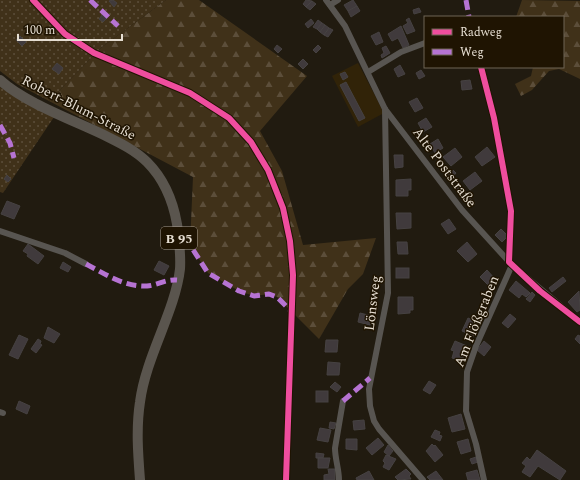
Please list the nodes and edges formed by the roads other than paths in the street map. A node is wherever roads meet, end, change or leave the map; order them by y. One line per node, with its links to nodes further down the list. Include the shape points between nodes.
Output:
1 (338, 0): 2 (street)
2 (328, 2): 4 (street, Alte Poststraße, via 345,26)
3 (424, 43): 4 (street, via 401,52)
4 (368, 72): 6 (street, Alte Poststraße)
5 (0, 80): 12 (main road, Robert-Blum-Straße / B 95, via 20,95 131,148 147,162 169,195 176,216 181,246 180,270 172,300 151,356 140,401 137,438)
6 (385, 109): 9 (street, Alte Poststraße, via 462,210); 14 (street, Lönsweg, via 388,293 371,371 370,406 379,429)
7 (0, 231): 8 (street, via 65,252)
8 (86, 264)
9 (512, 266): 10 (street, Alte Poststraße); 15 (street, Am Flößgraben, via 467,372 466,411)
10 (580, 322)
11 (343, 401): 13 (street, via 335,448)
12 (140, 480)
13 (339, 480)
14 (423, 480)
15 (484, 480)

